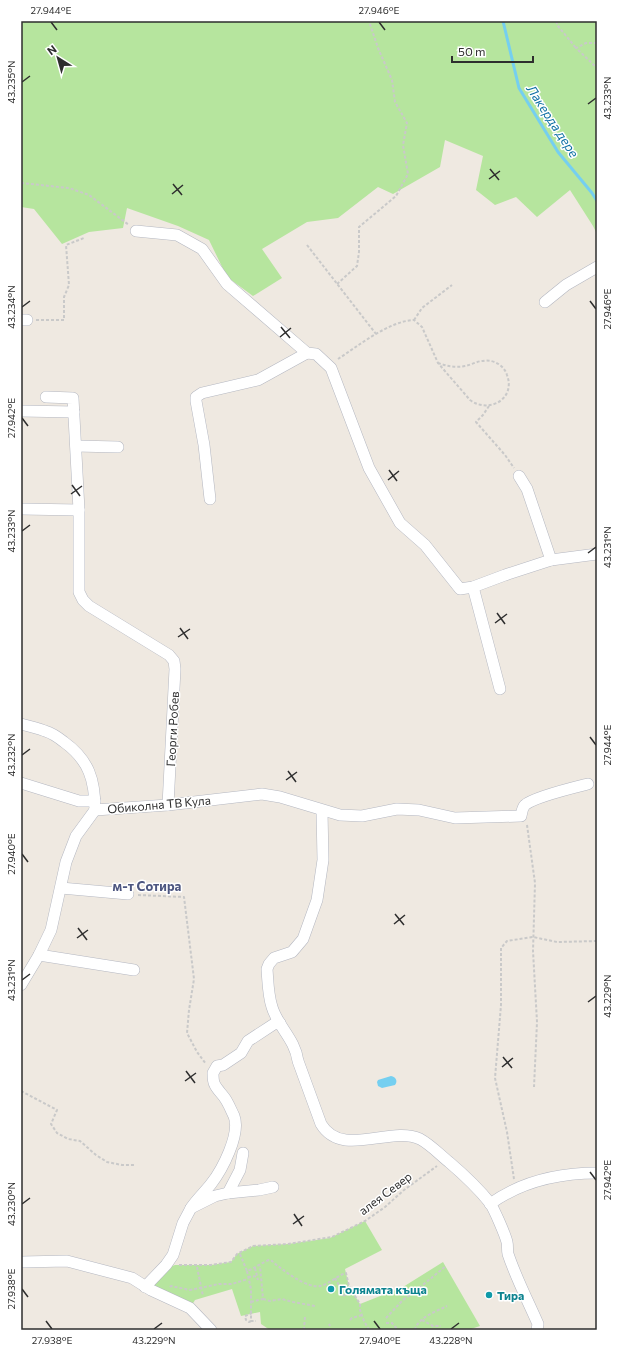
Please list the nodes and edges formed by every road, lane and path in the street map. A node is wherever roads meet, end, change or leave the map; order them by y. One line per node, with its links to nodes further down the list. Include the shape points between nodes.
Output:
1 (369, 21): 11 (path, via 392,80 395,102 407,123 403,146 408,174 396,196 360,227 357,266)
2 (556, 21): 4 (path)
3 (597, 43): 4 (path, via 586,43)
4 (576, 48): 5 (path)
5 (597, 68)
6 (21, 182): 7 (path, via 69,188 89,195)
7 (136, 231): 17 (street, via 177,235 202,249 227,284)
8 (84, 238): 14 (path, via 66,246 69,285 64,297 64,320)
9 (307, 245): 11 (path)
10 (597, 267): 13 (street, via 566,285)
11 (337, 284): 16 (path)
12 (452, 285): 15 (path, via 422,308)
13 (545, 302)
14 (24, 320)
15 (414, 320): 16 (path, via 406,320); 18 (path, via 422,327)
16 (376, 334): 19 (path)
17 (307, 353): 19 (street, via 316,354); 27 (street, via 258,380 202,393 196,397)
18 (438, 363): 21 (path, via 470,400 475,404); 21 (path, via 451,367 484,360 497,363 503,368 509,381 506,395 496,404)
19 (329, 365): 32 (street, via 369,468 400,523 425,546 460,589)
20 (46, 396): 23 (street, via 73,398)
21 (488, 406): 26 (path, via 476,422 505,455)
22 (21, 411): 23 (street)
23 (74, 412): 24 (street)
24 (76, 446): 25 (street); 29 (street)
25 (118, 447)
26 (519, 476): 31 (street, via 528,489)
27 (210, 499)
28 (21, 509): 29 (street)
29 (79, 510): 37 (street, Георги Робев, via 79,592 83,600 169,655 174,661)
30 (597, 554): 31 (street)
31 (551, 560): 32 (street)
32 (473, 588): 33 (street)
33 (500, 689)
34 (21, 724): 38 (street, Обиколна ТВ Кула, via 47,731 80,755 87,766 95,795)
35 (21, 783): 38 (street)
36 (588, 784): 40 (street, via 526,804)
37 (168, 805): 38 (street, Обиколна ТВ Кула); 39 (street, Обиколна ТВ Кула, via 262,794 280,797)
38 (95, 806): 41 (street, via 76,836 66,862)
39 (322, 811): 40 (street, Обиколна ТВ Кула, via 362,816 397,809 419,810 455,818); 48 (street, via 323,860 317,900 303,940 292,952 274,958 267,970 272,1008)
40 (521, 816): 43 (path, via 526,822 535,883)
41 (61, 888): 42 (street); 45 (street, via 51,930)
42 (128, 894): 49 (path, via 184,897 194,979 187,1033)
43 (533, 937): 44 (path, via 557,942); 50 (path, via 537,1022); 57 (path, via 507,941 501,948 501,1005 495,1078 507,1132)
44 (597, 941)
45 (39, 955): 46 (street); 47 (street)
46 (134, 970)
47 (21, 985)
48 (280, 1023): 49 (street, via 274,1024 248,1042 241,1053 217,1066); 59 (street, via 297,1051 300,1068 325,1132 344,1140 405,1135 420,1139 460,1172)
49 (212, 1073): 60 (street, via 214,1084 226,1098 235,1118 236,1127 227,1156 211,1184)
50 (534, 1087)
51 (21, 1091): 53 (path, via 57,1110 50,1124 57,1133 68,1139 80,1141 107,1162)
52 (243, 1153): 58 (street, via 240,1170)
53 (134, 1165)
54 (433, 1169): 65 (path, алея Север, via 365,1221 332,1237 253,1246 237,1254 231,1262)
55 (597, 1173): 57 (street, via 546,1178)
56 (273, 1187): 58 (street)
57 (515, 1188): 59 (street)
58 (228, 1193): 60 (street, via 215,1196)
59 (490, 1204): 94 (street, via 508,1243 507,1252)
60 (191, 1208): 65 (street, via 183,1223 173,1255)
61 (240, 1254): 68 (path)
62 (22, 1262): 74 (street, via 67,1261 132,1278)
63 (260, 1265): 67 (path); 71 (path, via 272,1261 294,1277 311,1285 319,1286); 80 (path)
64 (446, 1266): 87 (path, via 403,1300)
65 (164, 1267): 74 (street)
66 (197, 1267): 76 (path)
67 (255, 1268): 68 (path); 69 (path)
68 (247, 1271): 70 (path)
69 (258, 1276): 70 (path); 72 (path)
70 (248, 1278): 76 (path, via 232,1284); 81 (path)
71 (335, 1278): 73 (path, via 341,1289); 73 (path, via 346,1273)
72 (258, 1280)
73 (349, 1286): 77 (path)
74 (145, 1287): 95 (street, via 190,1308)
75 (168, 1288): 76 (path)
76 (202, 1288): 78 (path)
77 (352, 1291): 79 (path); 85 (path, via 360,1304)
78 (203, 1296)
79 (344, 1296)
80 (263, 1299): 81 (path); 82 (path, via 282,1299)
81 (251, 1302): 84 (path)
82 (314, 1306)
83 (447, 1306): 90 (path)
84 (252, 1313): 88 (path); 88 (path, via 245,1316 249,1322)
85 (362, 1314): 89 (path); 97 (path)
86 (305, 1316): 96 (path)
87 (386, 1318)
88 (251, 1320): 91 (path)
89 (350, 1320)
90 (422, 1320): 93 (path, via 433,1326); 99 (path)
91 (256, 1321)
92 (386, 1323): 98 (path, via 392,1323)
93 (441, 1326)
94 (538, 1327)
95 (211, 1330)
96 (304, 1330)
97 (369, 1330)
98 (398, 1330)
99 (415, 1330)

